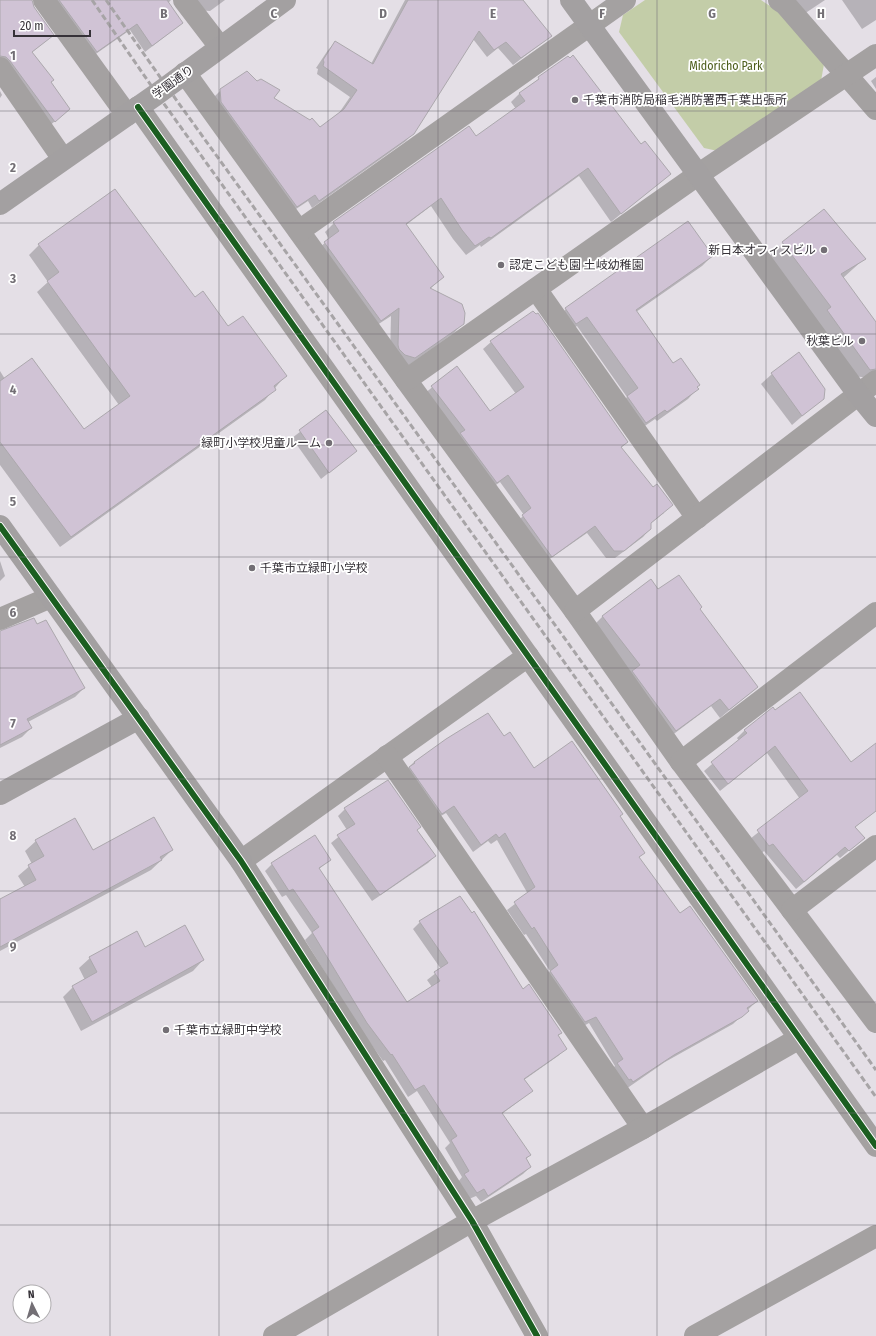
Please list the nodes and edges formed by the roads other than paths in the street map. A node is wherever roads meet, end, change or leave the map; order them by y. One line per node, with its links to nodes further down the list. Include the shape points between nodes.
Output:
1 (44, 0): 14 (street)
2 (184, 0): 8 (street)
3 (285, 0): 8 (street, 学園通り)
4 (571, 0): 7 (street)
5 (624, 0): 7 (street)
6 (779, 0): 12 (street)
7 (589, 25): 16 (street); 18 (street)
8 (220, 47): 11 (street, 学園通り)
9 (876, 55): 12 (street)
10 (0, 68): 15 (street)
11 (185, 73): 14 (street, 学園通り); 18 (street)
12 (847, 74): 13 (street); 16 (street)
13 (876, 109)
14 (132, 111): 15 (street, 学園通り); 30 (street)
15 (63, 159): 17 (street, 学園通り)
16 (699, 174): 19 (street); 22 (street)
17 (0, 204)
18 (299, 231): 20 (street)
19 (536, 289): 20 (street); 24 (street)
20 (406, 380): 27 (street)
21 (876, 381): 22 (street)
22 (858, 394): 23 (street); 24 (street)
23 (876, 416)
24 (697, 518): 27 (street)
25 (0, 526): 26 (street)
26 (51, 597): 29 (street); 31 (street)
27 (575, 611): 33 (street)
28 (876, 613): 33 (street)
29 (0, 619)
30 (528, 656): 32 (street); 39 (street)
31 (139, 718): 34 (street); 36 (street)
32 (387, 756): 36 (street); 40 (street)
33 (681, 762): 37 (street)
34 (0, 794)
35 (876, 846): 37 (street)
36 (241, 861): 42 (street)
37 (792, 910): 38 (street)
38 (876, 1022)
39 (798, 1039): 40 (street); 41 (street)
40 (643, 1128): 42 (street)
41 (876, 1146)
42 (472, 1221): 44 (street); 45 (street)
43 (876, 1236): 46 (street)
44 (279, 1335)
45 (537, 1336)
46 (695, 1336)

